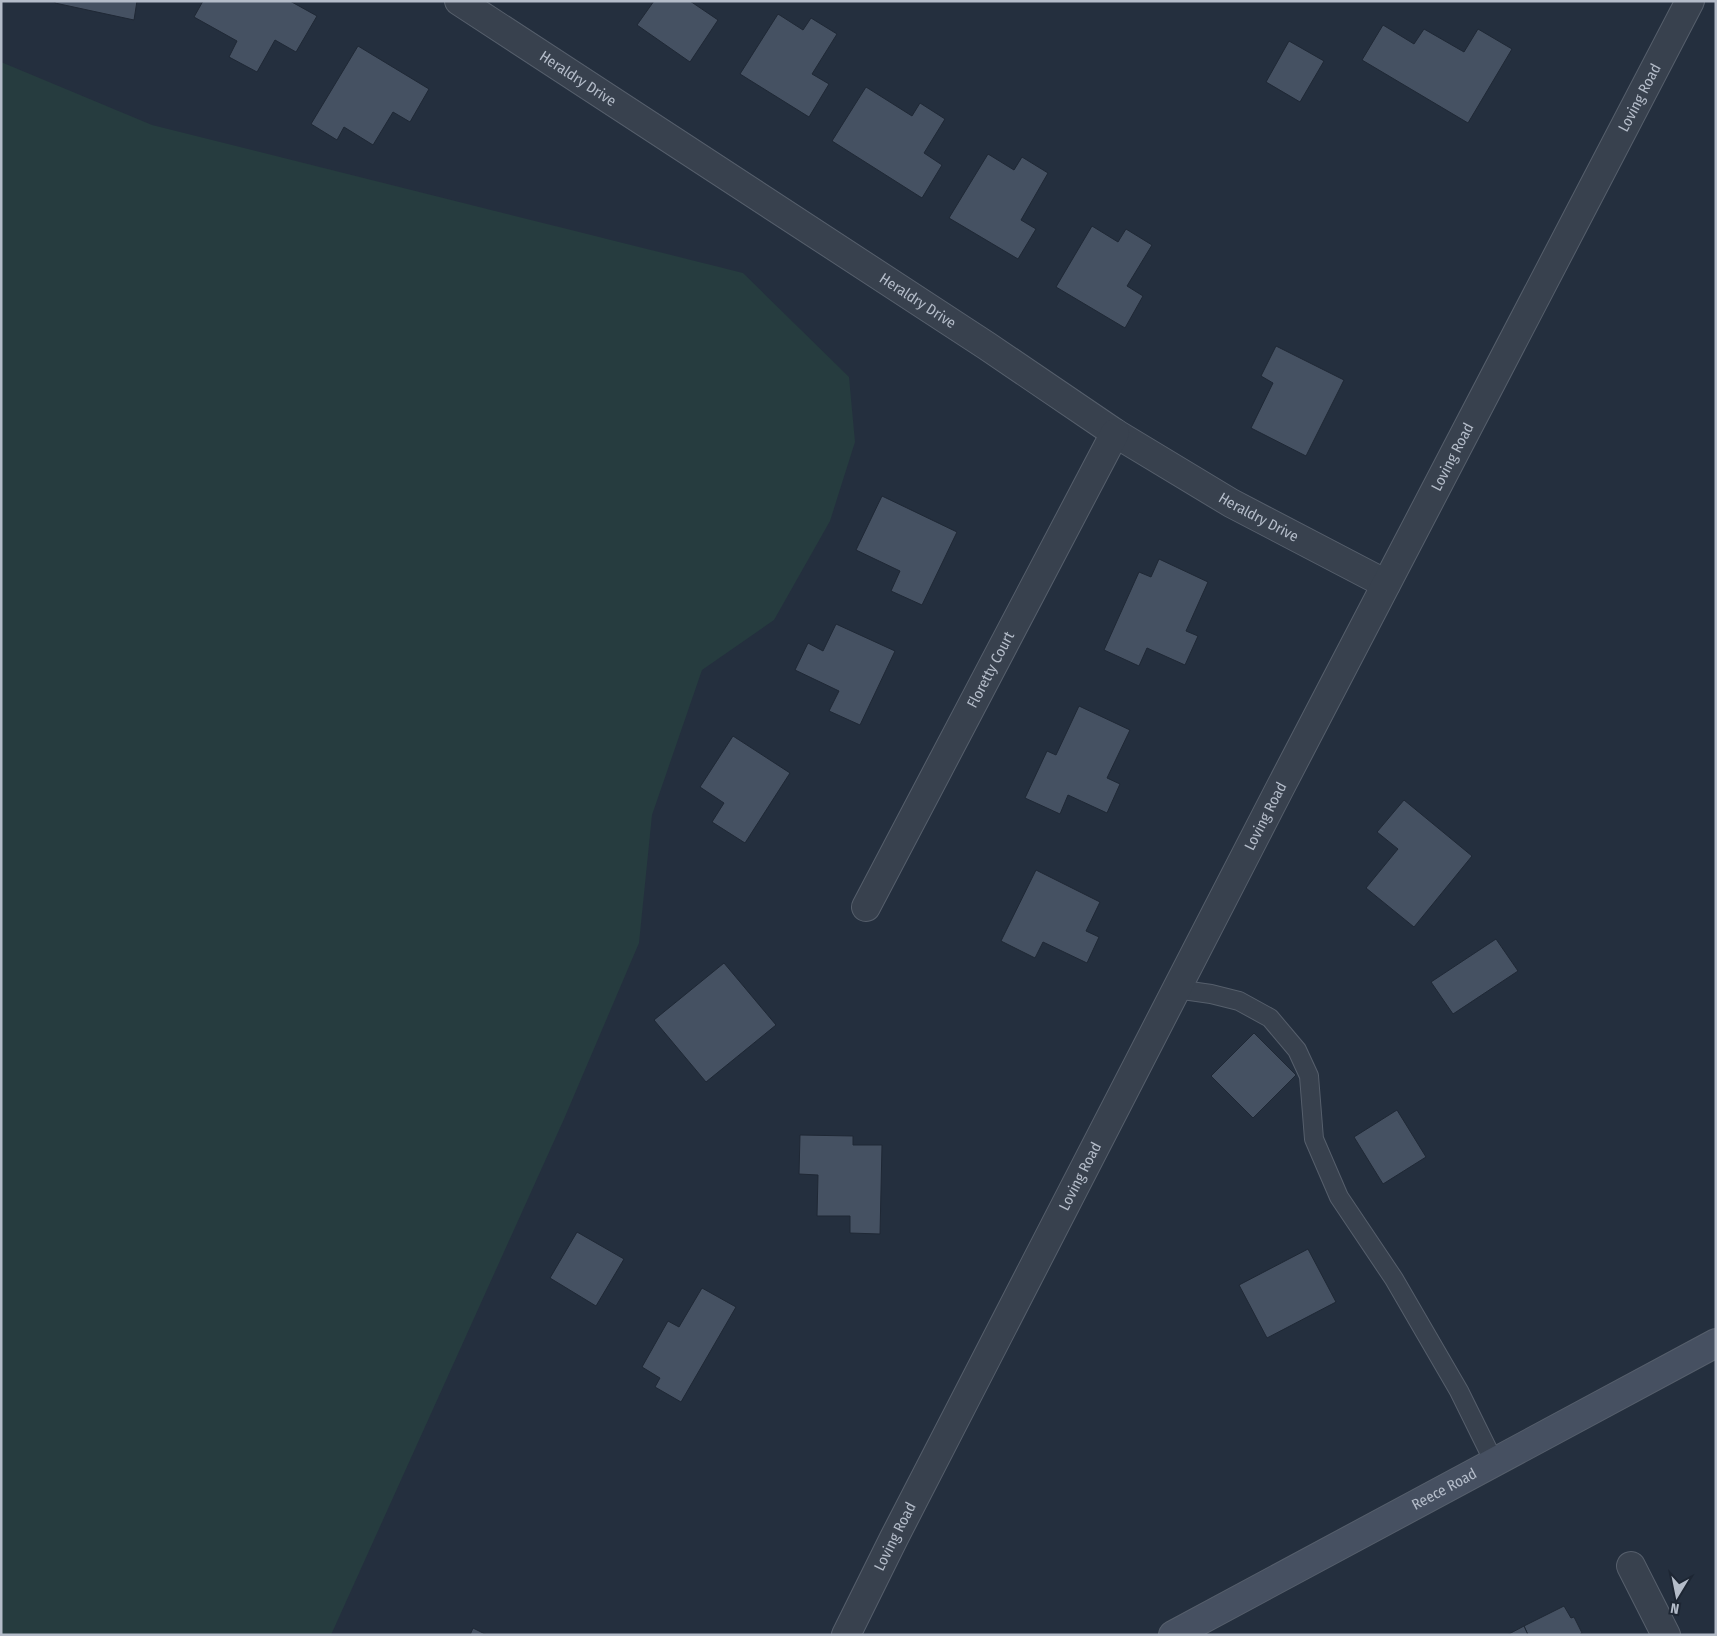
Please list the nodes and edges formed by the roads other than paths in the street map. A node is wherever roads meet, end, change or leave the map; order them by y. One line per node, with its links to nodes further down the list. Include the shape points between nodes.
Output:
1 (459, 1): 3 (street, Heraldry Drive, via 979,341)
2 (1690, 1): 4 (street, Loving Road)
3 (1114, 434): 4 (street, Heraldry Drive, via 1231,503); 5 (street, Floretty Court)
4 (1386, 584): 6 (street, Loving Road)
5 (866, 907)
6 (1176, 989): 8 (lane, via 1239,1001 1270,1018 1297,1050 1309,1076 1314,1139 1339,1198 1394,1279 1460,1391); 10 (street, Loving Road)
7 (1716, 1343): 8 (main road, Reece Road)
8 (1494, 1462): 11 (main road, Reece Road)
9 (1631, 1566): 12 (street)
10 (846, 1635)
11 (1173, 1635)
12 (1666, 1635)

